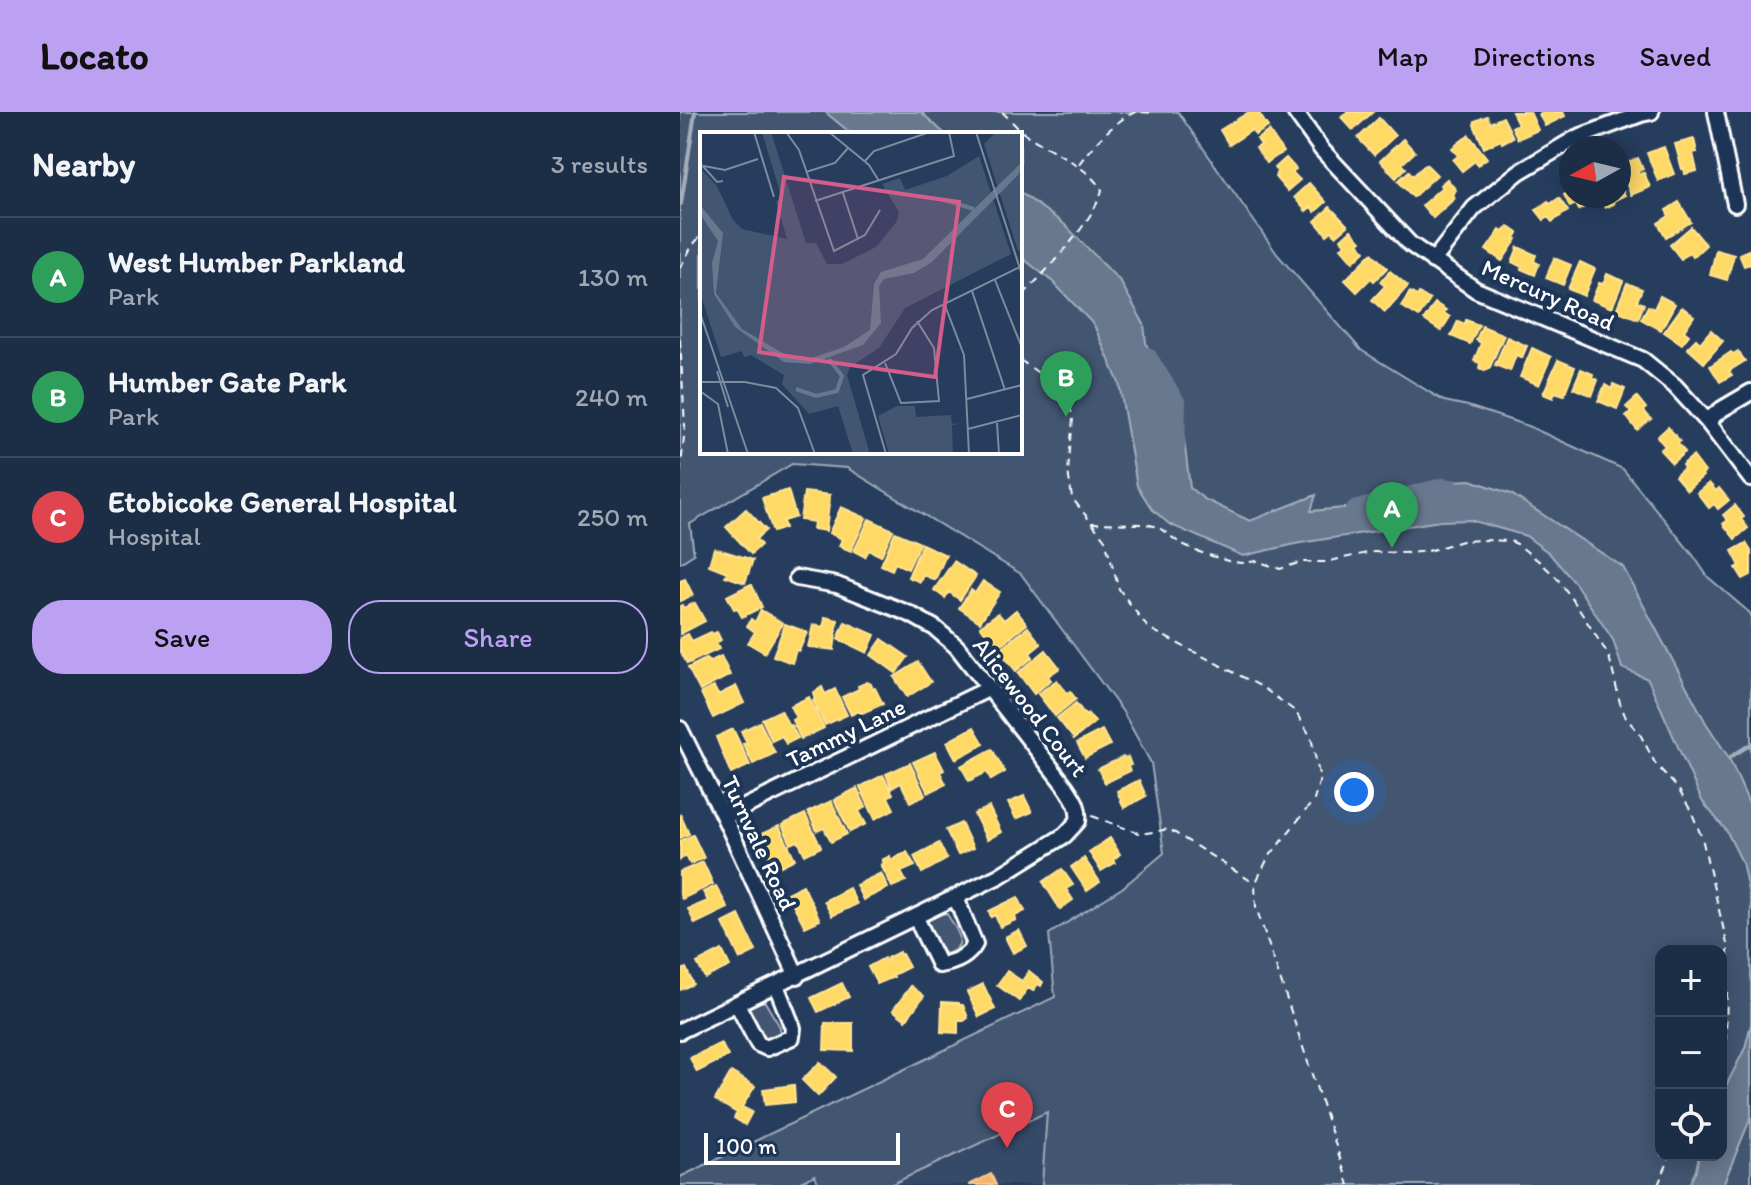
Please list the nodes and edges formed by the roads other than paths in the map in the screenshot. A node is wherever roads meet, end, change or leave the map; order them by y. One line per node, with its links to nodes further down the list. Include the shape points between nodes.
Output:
1 (1651, 112): 5 (street, via 1576,138 1519,172 1474,208)
2 (1716, 112): 4 (street)
3 (1299, 113): 5 (street, Mercury Road, via 1322,150 1410,244)
4 (1735, 204)
5 (1433, 261): 7 (street, Mercury Road, via 1476,290 1643,360)
6 (1751, 392): 7 (street)
7 (1707, 421): 8 (street, Mercury Road)
8 (1751, 479)
9 (797, 578): 10 (street, Alicewood Court, via 837,585 935,628 957,647)
10 (988, 689): 12 (street, Tammy Lane); 13 (street, Alicewood Court, via 1066,787 1076,802 1078,821 1065,835)
11 (680, 729): 12 (street, Turnvale Road)
12 (724, 817): 15 (street, Turnvale Road)
13 (956, 898): 14 (street, Alicewood Court); 14 (street, via 975,944 970,953 939,965)
14 (916, 918): 15 (street, Alicewood Court)
15 (797, 976): 16 (street, Alicewood Court)
16 (776, 985): 17 (street, Alicewood Court); 17 (street, via 792,1037 767,1048 758,1044)
17 (737, 1004): 18 (street, Alicewood Court)
18 (680, 1031)

